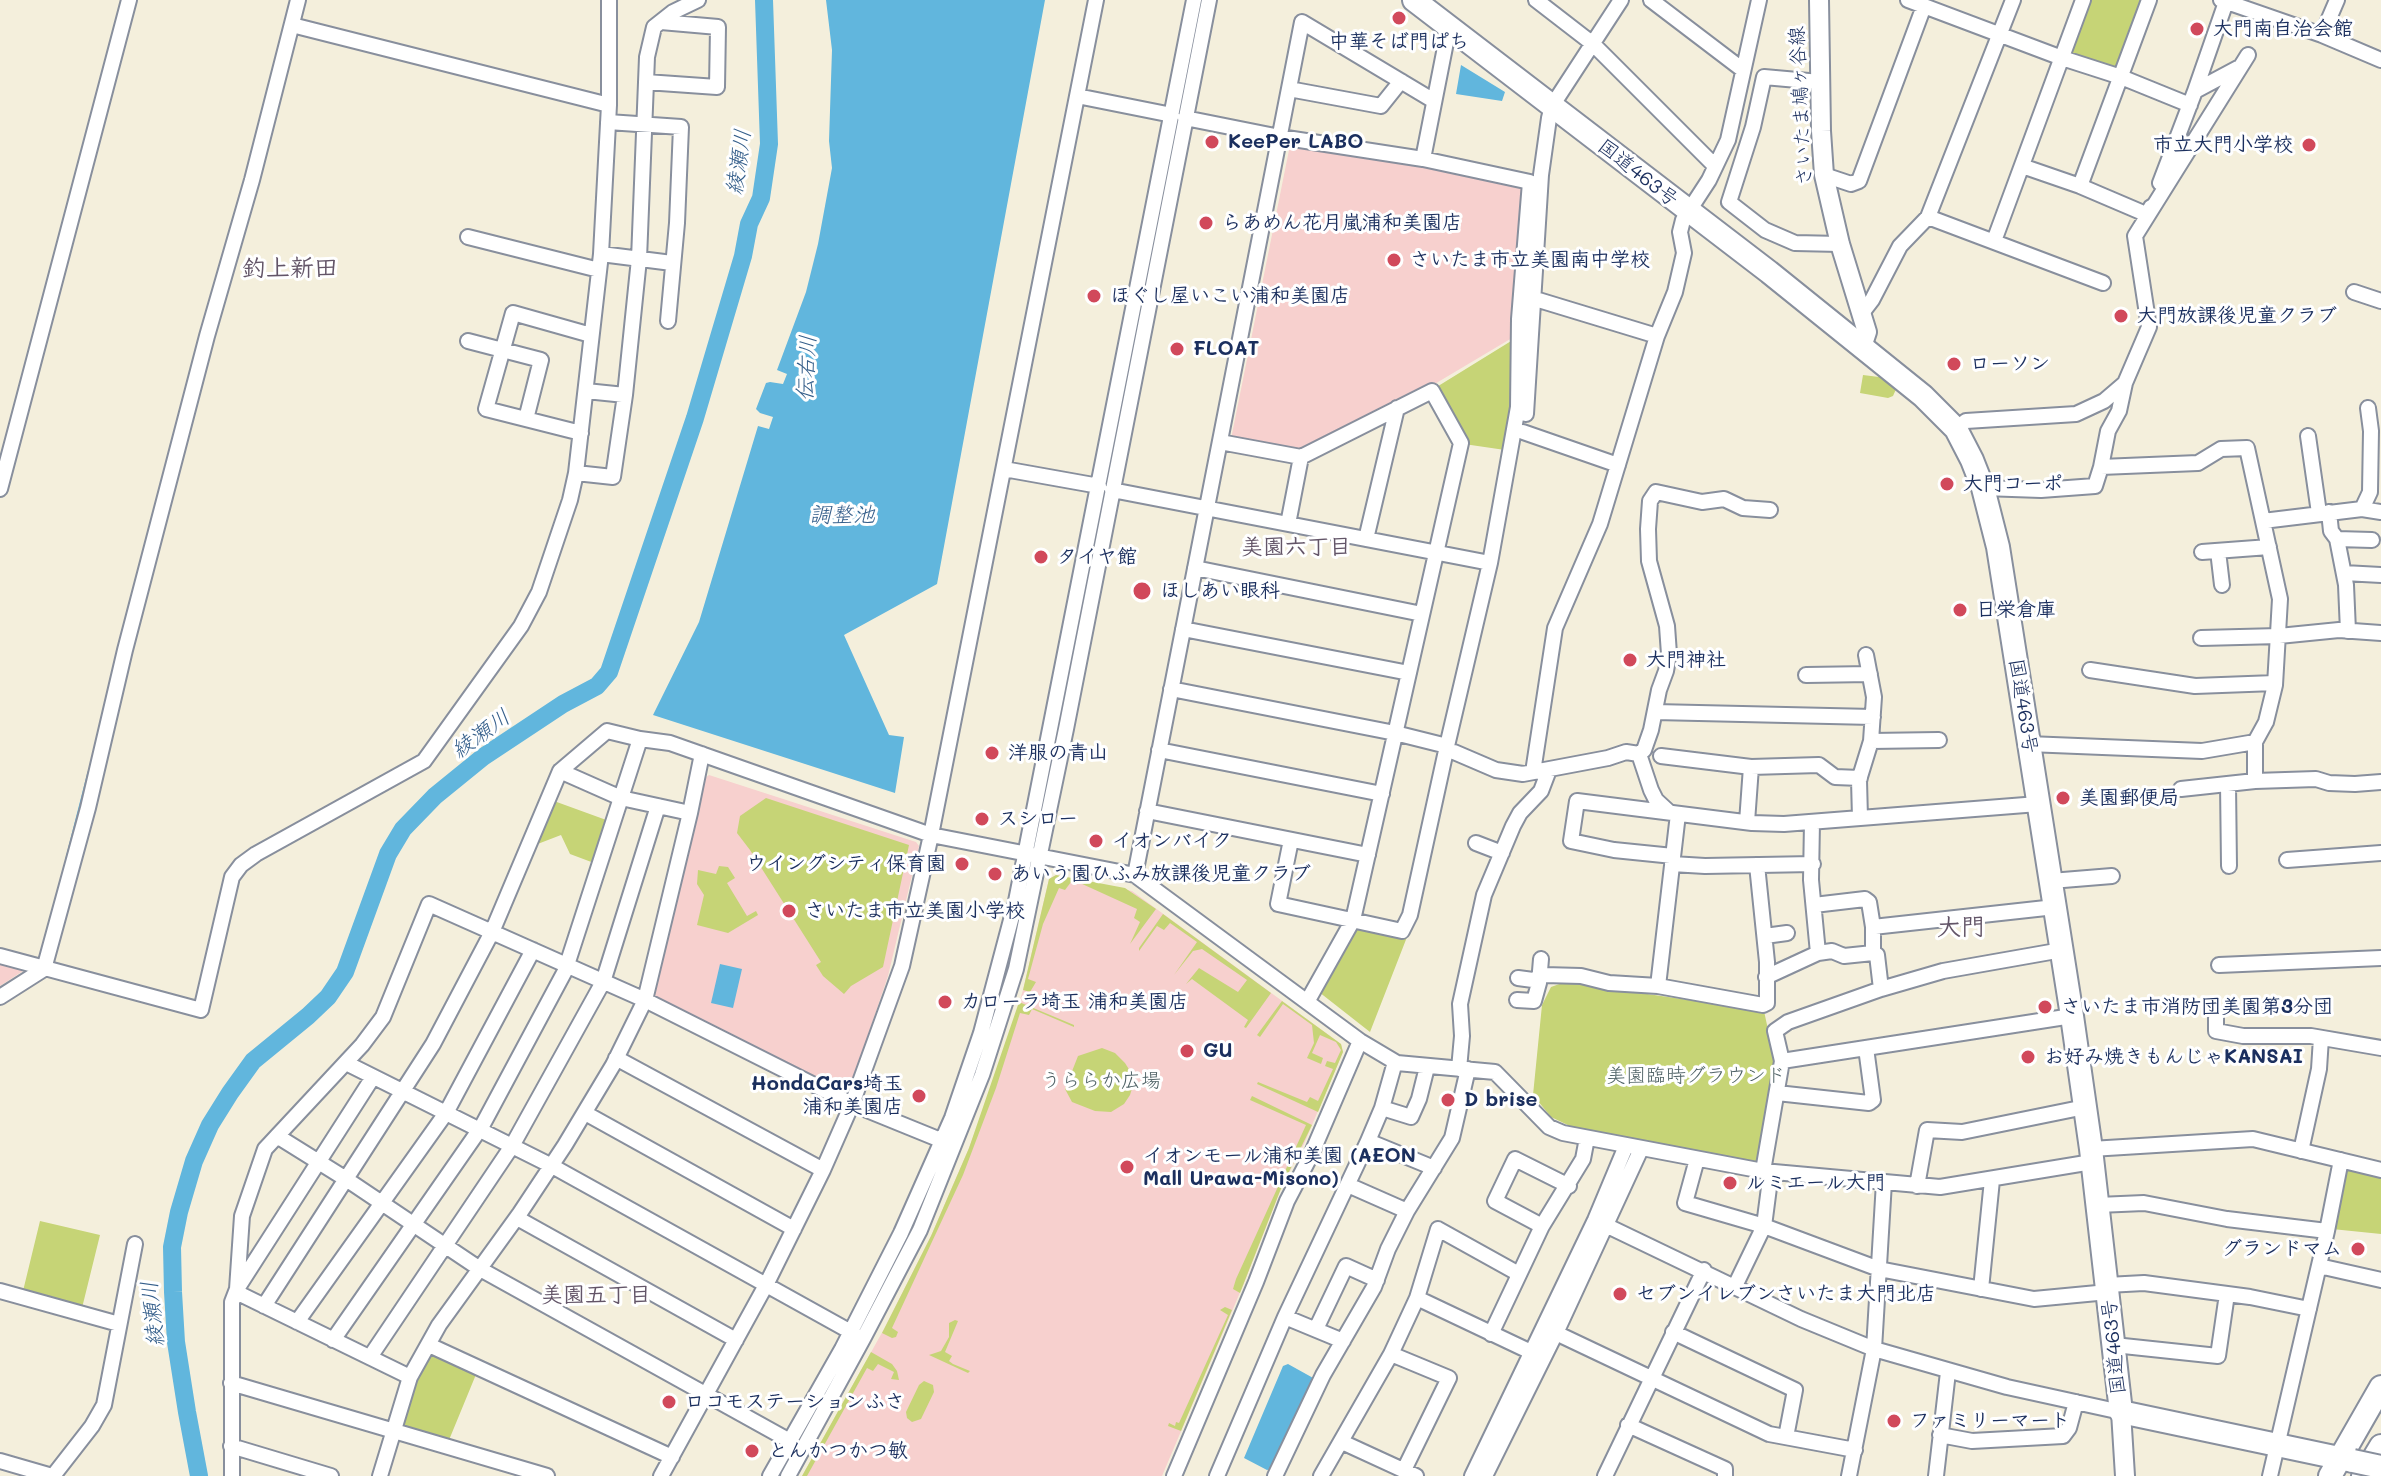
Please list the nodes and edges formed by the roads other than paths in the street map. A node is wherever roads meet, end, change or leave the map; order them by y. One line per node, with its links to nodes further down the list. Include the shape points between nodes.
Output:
1 (129, 0): 83 (street)
2 (298, 0): 22 (street)
3 (609, 0): 40 (street)
4 (698, 0): 21 (street)
5 (1096, 0): 37 (street)
6 (1194, 0): 42 (street)
7 (1209, 0): 42 (street)
8 (1536, 0): 26 (street)
9 (1621, 0): 26 (street)
10 (1651, 0): 31 (street)
11 (1759, 0): 31 (street)
12 (1819, 0): 35 (main road, さいたま鳩ヶ谷線)
13 (1908, 0): 20 (street)
14 (2013, 0): 24 (street)
15 (2083, 0): 28 (street)
16 (2149, 0): 32 (street)
17 (2337, 0): 25 (street)
18 (1417, 1): 23 (highway, 国道463号)
19 (2224, 1): 25 (street); 38 (street)
20 (1924, 6): 24 (street); 49 (street, via 1859,181 1851,184)
21 (669, 11): 34 (street, via 654,27); 34 (street, via 718,27 717,87)
22 (292, 25): 40 (street); 187 (street)
23 (1449, 27): 39 (street); 41 (highway, 国道463号)
24 (2000, 35): 28 (street); 53 (street)
25 (2322, 35): 29 (street)
26 (1593, 44): 41 (street); 47 (street)
27 (2248, 55): 30 (street)
28 (2062, 58): 32 (street); 48 (street)
29 (2381, 60)
30 (2238, 68): 38 (street); 52 (street)
31 (1743, 70): 47 (street, via 1728,140)
32 (2121, 77): 38 (street); 50 (street)
33 (1401, 81): 36 (street, via 1381,106); 36 (street, via 1302,22); 39 (street)
34 (646, 82): 44 (street)
35 (1820, 82): 49 (main road, さいたま鳩ヶ谷線); 56 (street, via 1764,77 1729,202 1765,230 1795,243)
36 (1289, 89): 45 (street)
37 (1077, 96): 42 (street); 87 (street)
38 (2193, 98): 52 (street)
39 (1434, 101): 46 (street)
40 (609, 105): 43 (street)
41 (1552, 106): 51 (highway, 国道463号); 63 (street)
42 (1178, 116): 45 (street); 89 (street)
43 (608, 122): 44 (street); 57 (street)
44 (645, 124): 58 (street); 59 (street, via 681,127)
45 (1280, 137): 46 (street); 82 (street)
46 (1423, 159): 106 (street, via 1530,182 1518,407)
47 (1715, 166): 51 (street)
48 (2022, 166): 50 (street); 55 (street)
49 (1824, 175): 56 (main road, さいたま鳩ヶ谷線)
50 (2080, 186): 52 (street)
51 (1689, 213): 68 (street, via 1680,232 1681,272); 70 (highway, 国道463号)
52 (2148, 215): 72 (street, via 2135,236 2149,327)
53 (1928, 217): 55 (street); 65 (street, via 1900,246)
54 (468, 237): 60 (street)
55 (1994, 241): 61 (street)
56 (1840, 244): 65 (main road, さいたま鳩ヶ谷線)
57 (601, 254): 58 (street); 60 (street)
58 (639, 259): 59 (street); 74 (street)
59 (672, 263): 66 (street)
60 (599, 270): 67 (street)
61 (2103, 283)
62 (2354, 292): 64 (street)
63 (1532, 297): 68 (street); 79 (street)
64 (2381, 301)
65 (1862, 313): 70 (main road, さいたま鳩ヶ谷線, via 1867,332)
66 (668, 321)
67 (591, 335): 71 (street, via 513,313); 73 (street)
68 (1657, 336): 85 (street)
69 (468, 341): 71 (street)
70 (1862, 347): 78 (highway, 国道463号)
71 (502, 349): 77 (street, via 541,360); 77 (street, via 486,409)
72 (2125, 383): 78 (street, via 2076,414 1966,421); 86 (street)
73 (586, 391): 74 (street); 80 (street)
74 (625, 395): 88 (street, via 613,477)
75 (1397, 408): 84 (street); 99 (street); 105 (street, via 1432,391 1461,443)
76 (2368, 408): 93 (street, via 2370,492)
77 (526, 419): 80 (street)
78 (1956, 429): 90 (highway, 国道463号)
79 (1523, 432): 85 (street); 132 (street, via 1486,616)
80 (581, 433): 88 (street)
81 (2308, 436): 95 (street)
82 (1220, 442): 84 (street); 92 (street)
83 (5, 449): 91 (street)
84 (1301, 457): 98 (street)
85 (1618, 465): 140 (street, via 1600,524 1555,628)
86 (2101, 467): 90 (street, via 2095,486); 97 (street, via 2198,463 2221,449 2247,448)
87 (1004, 469): 89 (street); 156 (street)
88 (576, 473): 187 (street, via 539,592 521,626 424,761 256,854 232,877 201,1010)
89 (1105, 488): 92 (street); 161 (street)
90 (1983, 488): 131 (highway, 国道463号, via 1998,547)
91 (0, 489)
92 (1207, 508): 98 (street); 107 (street)
93 (2362, 509): 95 (street); 96 (street)
94 (1770, 510): 124 (street, via 1656,492 1650,501 1649,561 1669,645)
95 (2324, 512): 97 (street); 100 (street)
96 (2381, 512)
97 (2263, 521): 102 (street)
98 (1288, 524): 99 (street)
99 (1366, 539): 105 (street)
100 (2337, 539): 101 (street); 108 (street)
101 (2372, 540)
102 (2269, 547): 103 (street); 115 (street, via 2280,599)
103 (2218, 551): 104 (street); 110 (street)
104 (2202, 552)
105 (1436, 553): 106 (street); 111 (street)
106 (1490, 563): 132 (street)
107 (1195, 568): 111 (street); 112 (street)
108 (2344, 573): 109 (street); 113 (street)
109 (2381, 575)
110 (2222, 585)
111 (1422, 614): 119 (street)
112 (1183, 629): 119 (street); 123 (street)
113 (2348, 631): 114 (street); 115 (street)
114 (2381, 633)
115 (2279, 636): 116 (street); 122 (street)
116 (2201, 638)
117 (1866, 655): 120 (street)
118 (2090, 670): 122 (street, via 2195,686)
119 (1409, 673): 126 (street)
120 (1870, 674): 121 (street); 125 (street)
121 (1806, 675)
122 (2275, 683): 130 (street)
123 (1171, 689): 126 (street); 133 (street)
124 (1655, 712): 125 (street); 135 (street)
125 (1873, 717): 129 (street)
126 (1395, 733): 132 (street); 146 (street)
127 (640, 739): 134 (street); 139 (street, via 607,731); 147 (street)
128 (1939, 740): 129 (street)
129 (1871, 741): 141 (street)
130 (2255, 742): 131 (street, via 2202,751); 142 (street)
131 (2028, 744): 148 (highway, 国道463号)
132 (1450, 749): 140 (street, via 1509,773); 173 (street, via 1402,931)
133 (1159, 750): 146 (street); 150 (street)
134 (702, 754): 151 (street); 156 (street)
135 (1639, 754): 138 (street, via 1626,752); 152 (street, via 1656,800)
136 (1661, 756): 137 (street)
137 (1751, 767): 141 (street, via 1819,765 1835,777); 154 (street)
138 (1549, 770): 140 (street); 159 (street, via 1541,791 1520,813)
139 (560, 771): 147 (street); 175 (street)
140 (1533, 772)
141 (1860, 778): 153 (street)
142 (2255, 781): 143 (street); 144 (street)
143 (2381, 782)
144 (2228, 784): 145 (street); 167 (street)
145 (2181, 789)
146 (1382, 794): 162 (street)
147 (621, 798): 149 (street); 186 (street)
148 (2038, 804): 153 (street); 170 (highway, 国道463号)
149 (658, 806): 151 (street); 191 (street)
150 (1147, 811): 157 (street); 168 (street)
151 (690, 813): 195 (street)
152 (1674, 813): 154 (street); 163 (street); 163 (street, via 1577,801 1571,841)
153 (1860, 818): 155 (street)
154 (1747, 822): 155 (street)
155 (1812, 822): 165 (street)
156 (931, 835): 161 (street); 215 (street, via 902,966)
157 (1291, 840): 162 (street); 173 (street, via 1278,904)
158 (1476, 843): 159 (street)
159 (1502, 853): 211 (street, via 1484,895 1460,1004)
160 (2381, 853): 164 (street)
161 (1033, 855): 168 (street); 223 (street); 279 (street, via 1018,959 982,1075 920,1230)
162 (1368, 855): 173 (street)
163 (1672, 860): 166 (street, via 1705,866); 192 (street)
164 (2287, 860)
165 (1813, 864): 166 (street); 171 (street)
166 (1757, 865): 177 (street)
167 (2229, 866)
168 (1135, 875): 197 (street)
169 (2112, 876): 170 (street)
170 (2051, 881): 172 (highway, 国道463号)
171 (1814, 905): 174 (street, via 1865,899); 180 (street)
172 (2055, 907): 174 (street); 179 (highway, 国道463号)
173 (1353, 920): 197 (street)
174 (1873, 927): 181 (street)
175 (492, 932): 178 (street); 209 (street, via 429,904 383,1017); 213 (street)
176 (1787, 933): 177 (street)
177 (1765, 936): 189 (street)
178 (533, 950): 186 (street); 218 (street)
179 (2062, 950): 193 (street, via 1957,968); 199 (highway, 国道463号)
180 (1818, 953): 181 (street); 189 (street)
181 (1873, 953): 193 (street)
182 (0, 956): 187 (street)
183 (2381, 958): 185 (street)
184 (1541, 959): 188 (street)
185 (2219, 965)
186 (567, 966): 191 (street); 220 (street)
187 (44, 969): 194 (street)
188 (1538, 977): 190 (street); 192 (street, via 1581,976); 196 (street, via 1534,1001)
189 (1766, 977): 198 (street)
190 (1518, 978)
191 (603, 982): 195 (street); 225 (street)
192 (1658, 986): 198 (street)
193 (1881, 989): 201 (street)
194 (0, 997)
195 (645, 1000): 206 (street); 215 (street)
196 (1517, 1000)
197 (1307, 1002): 203 (street)
198 (1767, 1003): 201 (street)
199 (2072, 1016): 204 (street); 216 (highway, 国道463号)
200 (2216, 1018): 202 (street, via 2216,1031)
201 (1775, 1031): 207 (street)
202 (2321, 1038): 205 (street); 227 (street)
203 (1360, 1041): 208 (street); 320 (street, via 1287,1201)
204 (1866, 1048): 207 (street); 214 (street, via 1873,1100 1869,1103)
205 (2381, 1048)
206 (616, 1058): 219 (street); 234 (street)
207 (1782, 1061): 214 (street)
208 (1395, 1062): 210 (street); 217 (street)
209 (346, 1063): 212 (street); 221 (street)
210 (1427, 1067): 211 (street); 217 (street, via 1411,1117)
211 (1464, 1069): 222 (street, via 1495,1072 1549,1127); 233 (street, via 1452,1138)
212 (373, 1077): 213 (street); 231 (street)
213 (403, 1091): 218 (street); 237 (street)
214 (1777, 1093): 236 (street)
215 (852, 1104): 223 (street); 234 (street)
216 (2085, 1107): 228 (highway, 国道463号); 242 (street, via 1962,1132 1927,1130)
217 (1382, 1108): 224 (street)
218 (446, 1113): 220 (street); 243 (street)
219 (585, 1113): 232 (street); 251 (street)
220 (479, 1130): 225 (street); 248 (street)
221 (277, 1136): 231 (street); 264 (street, via 265,1149 242,1216)
222 (1587, 1138): 226 (street); 241 (street)
223 (943, 1141): 279 (street)
224 (1368, 1141): 233 (street); 240 (street)
225 (512, 1146): 232 (street); 254 (street)
226 (1634, 1147): 229 (street); 247 (street)
227 (2301, 1151): 228 (street, via 2253,1139); 230 (street)
228 (2092, 1156): 238 (street); 244 (highway, 国道463号)
229 (1697, 1159): 236 (street); 250 (street, via 1685,1203)
230 (2341, 1160): 235 (street); 252 (street)
231 (319, 1162): 237 (street); 264 (street)
232 (552, 1166): 246 (street); 262 (street)
233 (1434, 1168): 245 (street)
234 (823, 1170): 251 (street)
235 (2381, 1170)
236 (1767, 1172): 239 (street); 250 (street)
237 (346, 1179): 243 (street); 270 (street)
238 (1992, 1180): 242 (street); 265 (street)
239 (1884, 1182): 242 (street); 257 (street)
240 (1348, 1185): 245 (street); 272 (street)
241 (1569, 1186): 249 (street); 249 (street, via 1515,1159 1495,1201)
242 (1917, 1186)
243 (382, 1204): 248 (street); 273 (street)
244 (2098, 1205): 252 (street, via 2144,1203); 266 (highway, 国道463号)
245 (1407, 1211): 260 (street)
246 (517, 1218): 256 (street); 281 (street)
247 (1600, 1222): 258 (street); 277 (street); 286 (street)
248 (414, 1224): 254 (street); 280 (street)
249 (1542, 1226): 259 (street)
250 (1764, 1226): 257 (street); 263 (street)
251 (794, 1229): 262 (street)
252 (2327, 1231): 255 (street)
253 (135, 1244): 274 (street)
254 (445, 1246): 256 (street); 288 (street)
255 (2319, 1266): 261 (street); 271 (street)
256 (480, 1269): 283 (street); 294 (street)
257 (1879, 1269): 265 (street); 285 (street)
258 (1704, 1270): 263 (street); 276 (street)
259 (1519, 1274): 269 (street, via 1438,1229); 278 (street)
260 (1377, 1280): 275 (street, via 1346,1266); 282 (street)
261 (2381, 1280)
262 (766, 1285): 279 (street); 281 (street)
263 (1735, 1286): 285 (street)
264 (237, 1289): 270 (street); 292 (street, via 232,1302)
265 (1981, 1289): 266 (street, via 2034,1299)
266 (2108, 1289): 268 (street, via 2144,1283); 284 (highway, 国道463号)
267 (0, 1291): 274 (street)
268 (2227, 1294): 271 (street); 284 (street, via 2218,1356)
269 (1417, 1298): 278 (street); 287 (street)
270 (264, 1306): 273 (street)
271 (2309, 1309): 303 (street)
272 (1285, 1317): 275 (street); 321 (street)
273 (297, 1322): 280 (street)
274 (119, 1324): 312 (street, via 104,1405 92,1426)
275 (1316, 1329): 282 (street)
276 (1673, 1332): 291 (street); 300 (street, via 1795,1390)
277 (1556, 1333): 291 (street); 325 (street)
278 (1491, 1334): 286 (street)
279 (857, 1336): 301 (street); 319 (street)
280 (333, 1340): 288 (street)
281 (736, 1340): 294 (street)
282 (1343, 1341): 322 (street)
283 (429, 1345): 290 (street); 307 (street)
284 (2114, 1345): 296 (highway, 国道463号)
285 (1874, 1349): 289 (street); 306 (street)
286 (1531, 1352): 324 (street)
287 (1391, 1354): 302 (street); 311 (street, via 1449,1378)
288 (370, 1357): 290 (street)
289 (1948, 1372): 295 (street); 299 (street)
290 (410, 1377): 298 (street)
291 (1650, 1379): 297 (street); 300 (street)
292 (231, 1383): 298 (street); 304 (street)
293 (2381, 1387): 310 (highway)
294 (707, 1394): 301 (street); 307 (street)
295 (2076, 1402): 296 (street); 299 (street, via 2063,1436 1972,1441)
296 (2121, 1412): 303 (highway, 国道463号); 330 (main road)
297 (1628, 1425): 326 (street); 327 (street, via 1725,1469)
298 (394, 1431): 315 (street); 316 (street)
299 (1940, 1435): 329 (street)
300 (1786, 1437): 306 (street)
301 (790, 1441): 318 (street)
302 (1342, 1442): 311 (street); 323 (street)
303 (2277, 1445): 310 (highway, 国道463号); 331 (street)
304 (231, 1446): 313 (street); 314 (street)
305 (2381, 1446): 310 (highway)
306 (1855, 1450): 328 (street)
307 (672, 1457): 317 (street)
308 (0, 1461): 312 (street)
309 (2381, 1467): 310 (highway, 国道463号, bridge)
310 (2347, 1468)
311 (1410, 1473)
312 (45, 1475)
313 (232, 1476)
314 (331, 1476)
315 (380, 1476)
316 (547, 1476)
317 (661, 1476)
318 (770, 1476)
319 (788, 1476)
320 (1174, 1476)
321 (1217, 1476)
322 (1275, 1476)
323 (1321, 1476)
324 (1472, 1476)
325 (1485, 1476)
326 (1605, 1476)
327 (1725, 1476)
328 (1849, 1476)
329 (1936, 1476)
330 (2125, 1476)
331 (2270, 1476)

